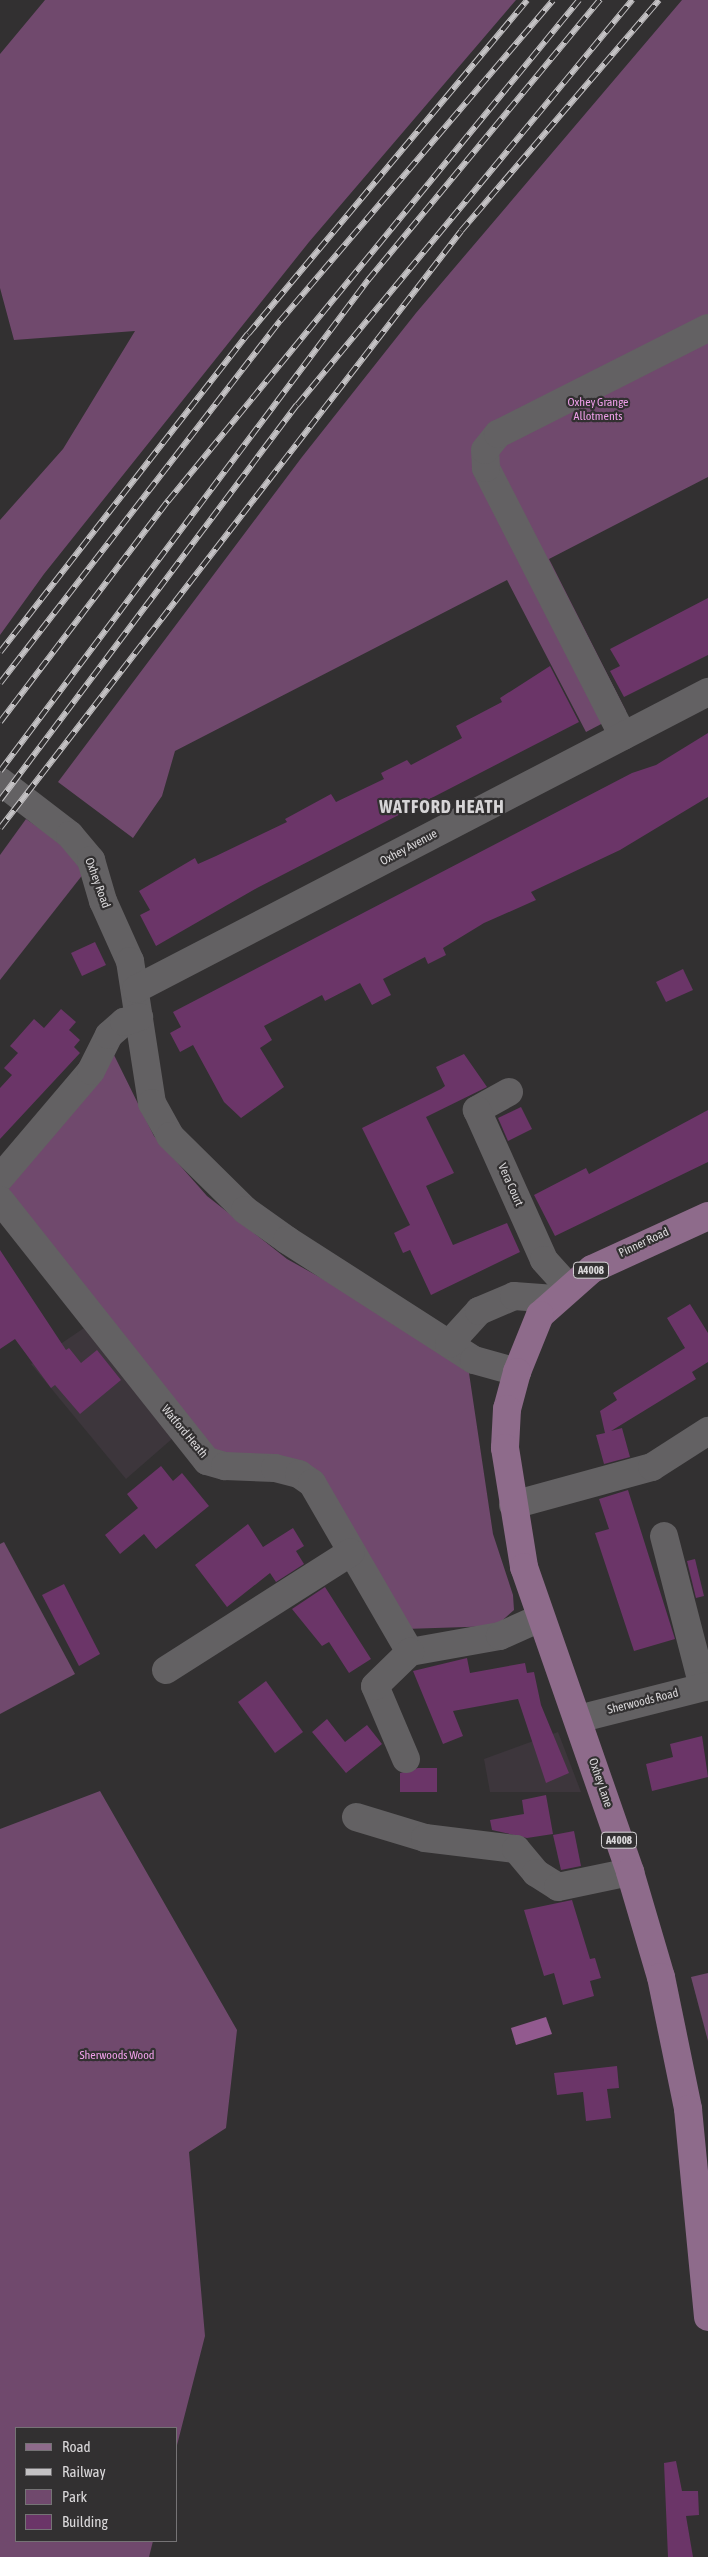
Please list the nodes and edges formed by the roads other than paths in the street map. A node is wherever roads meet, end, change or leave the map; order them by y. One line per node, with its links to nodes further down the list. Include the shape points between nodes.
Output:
1 (708, 328): 3 (street, via 498,434 485,450 486,468)
2 (708, 692): 3 (street, Oxhey Avenue)
3 (623, 736): 5 (street, Oxhey Avenue)
4 (0, 782): 5 (street, Oxhey Road, via 70,835 91,860)
5 (136, 989): 6 (street)
6 (139, 1017): 8 (street, via 124,1022 109,1035 91,1071); 12 (street, via 152,1103 170,1136 200,1170 287,1240)
7 (508, 1092): 11 (street, Vera Court, via 477,1110)
8 (0, 1178)
9 (2, 1208): 17 (street, Watford Heath, via 207,1461 298,1474 312,1484)
10 (708, 1216): 11 (main road, Pinner Road / A4008, via 628,1249)
11 (561, 1293): 12 (street, via 514,1296 479,1311); 13 (main road, Pinner Road / A4008, via 540,1315)
12 (449, 1344): 13 (street, via 474,1360)
13 (517, 1372): 15 (main road, Oxhey Lane / A4008, via 507,1409 505,1448)
14 (708, 1431): 15 (street, via 652,1467)
15 (513, 1505): 18 (main road, Oxhey Lane / A4008, via 524,1567)
16 (664, 1536): 21 (street)
17 (351, 1552): 19 (street, Watford Heath); 20 (street)
18 (540, 1618): 19 (street, via 500,1636); 22 (main road, Oxhey Lane / A4008)
19 (410, 1652): 23 (street, via 375,1686)
20 (166, 1670)
21 (705, 1686): 22 (street, Sherwoods Road)
22 (578, 1719): 25 (main road, Oxhey Lane / A4008)
23 (406, 1759)
24 (356, 1817): 25 (street, via 425,1838 516,1849 536,1873 558,1887)
25 (630, 1872): 26 (main road, Oxhey Lane / A4008, via 661,1977 688,2109)
26 (708, 2317)

